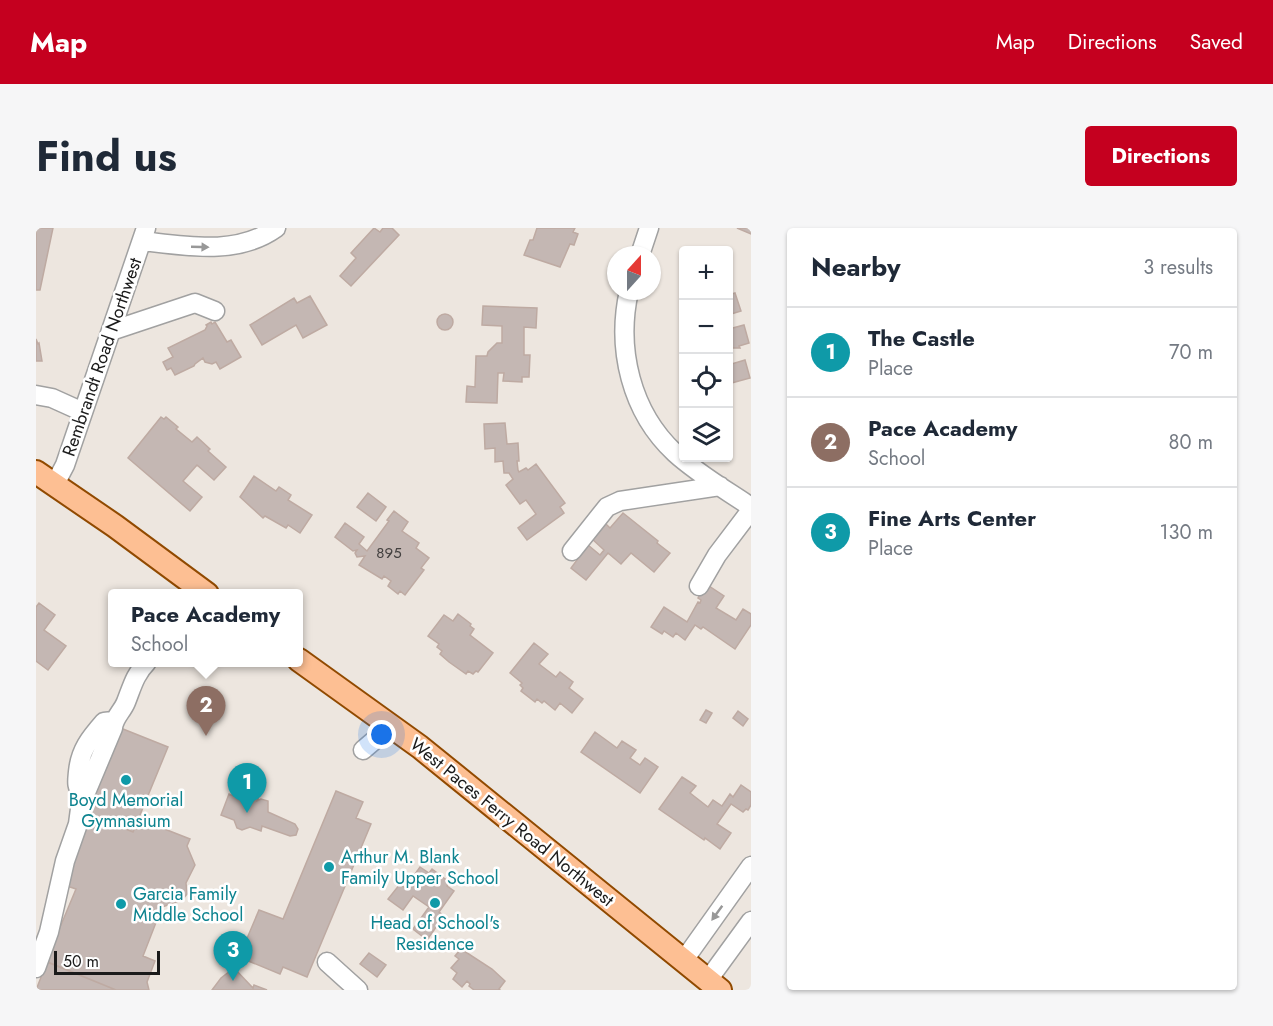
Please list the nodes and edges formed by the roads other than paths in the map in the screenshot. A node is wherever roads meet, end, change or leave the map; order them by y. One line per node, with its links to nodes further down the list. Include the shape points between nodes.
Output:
1 (276, 228): 3 (street, one-way to 1, via 195,247 215,247 242,243)
2 (649, 228): 4 (street)
3 (144, 234): 7 (street, Rembrandt Road Northwest)
4 (643, 246)
5 (628, 300): 12 (street, via 623,333 627,368 637,398 654,428 675,452)
6 (215, 311): 7 (street, via 195,303)
7 (111, 331): 9 (street, Rembrandt Road Northwest)
8 (36, 395): 9 (street)
9 (83, 412): 11 (street, Rembrandt Road Northwest)
10 (36, 472): 11 (main road)
11 (55, 484): 16 (main road)
12 (720, 486): 13 (street); 14 (street, via 620,501 607,507)
13 (751, 508): 15 (street)
14 (572, 551)
15 (699, 586)
16 (200, 589)
17 (303, 663): 19 (main road, West Paces Ferry Road Northwest)
18 (143, 667): 25 (street, via 125,704 113,721 104,722 89,738 79,758 77,786 82,794 78,824)
19 (391, 726): 20 (street); 23 (main road, West Paces Ferry Road Northwest)
20 (363, 750)
21 (751, 866): 23 (street, one-way to 23)
22 (751, 921): 26 (street)
23 (684, 960): 26 (main road, West Paces Ferry Road Northwest)
24 (327, 962): 27 (street)
25 (36, 968)
26 (714, 985)
27 (358, 990)

